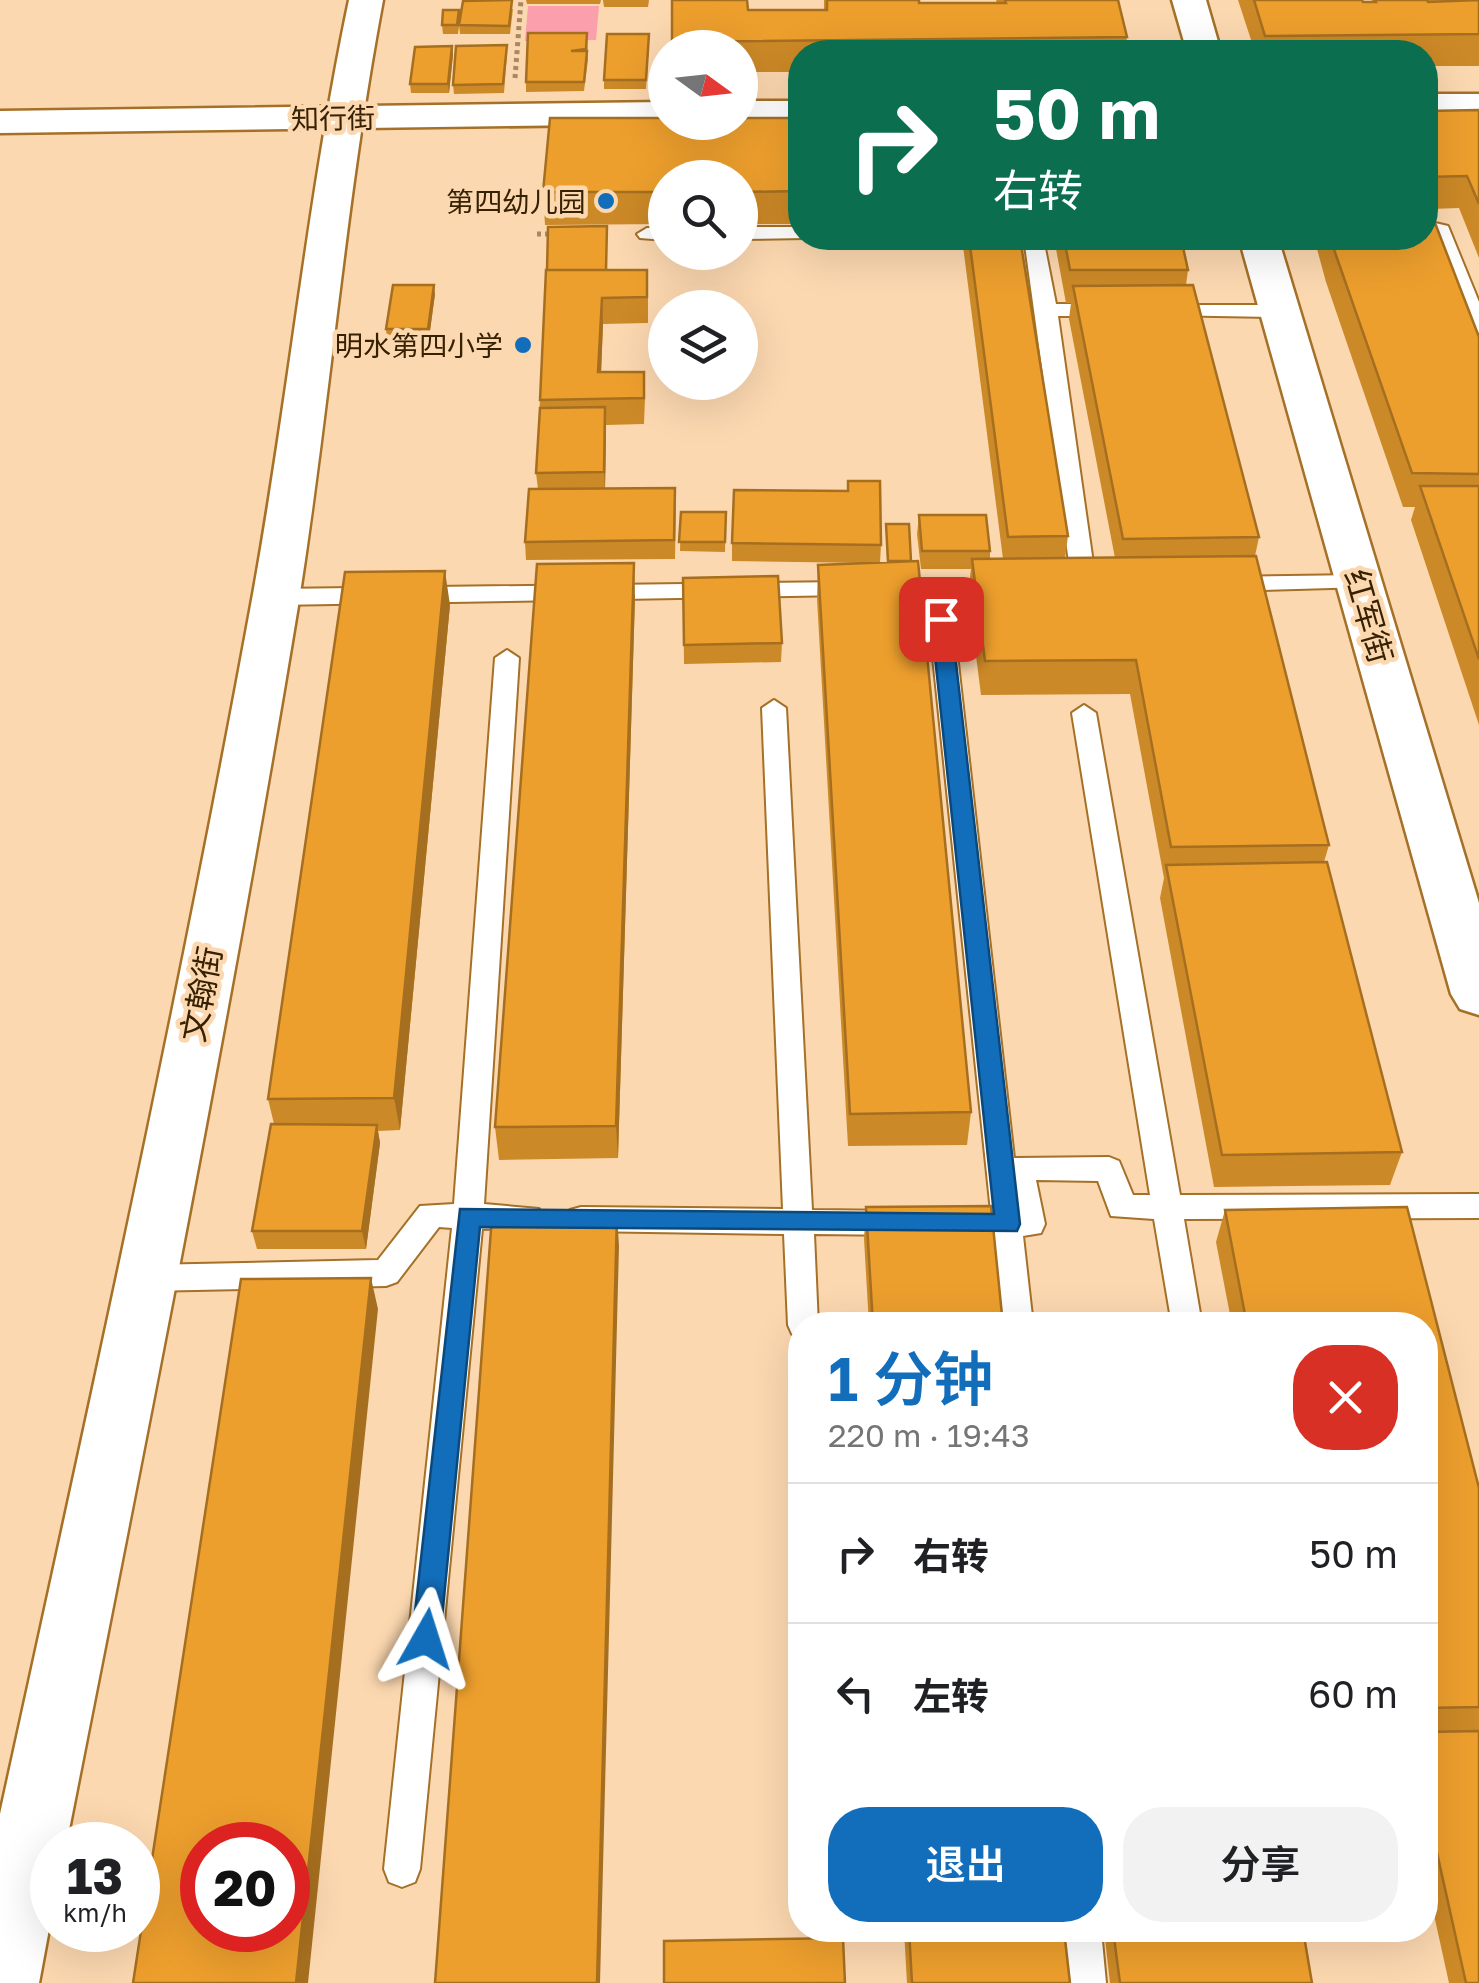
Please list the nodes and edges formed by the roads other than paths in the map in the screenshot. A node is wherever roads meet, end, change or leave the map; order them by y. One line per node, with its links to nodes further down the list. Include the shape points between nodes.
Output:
1 (366, 0): 9 (street, 文翰街)
2 (1189, 0): 3 (street)
3 (1201, 40)
4 (1479, 105): 5 (street)
5 (1438, 106)
6 (758, 112): 7 (street)
7 (788, 112)
8 (648, 113): 9 (street, 知行街)
9 (341, 118): 10 (street, 知行街); 23 (street, 文翰街)
10 (0, 122)
11 (1438, 226): 18 (lane)
12 (788, 233): 13 (lane)
13 (758, 234)
14 (1035, 250): 16 (lane)
15 (1261, 250): 17 (street, 红军街)
16 (1047, 310): 17 (lane); 20 (lane)
17 (1279, 311): 19 (street, 红军街)
18 (1479, 326)
19 (1359, 582): 21 (lane); 28 (street, 红军街)
20 (1083, 583)
21 (1201, 584)
22 (1024, 587): 23 (lane)
23 (276, 597): 34 (street, 文翰街)
24 (941, 619): 33 (lane)
25 (508, 658): 31 (lane)
26 (774, 708): 32 (lane)
27 (1084, 713): 30 (lane)
28 (1479, 994)
29 (1479, 1206): 30 (lane)
30 (1167, 1207): 33 (lane, via 1122,1207 1109,1169 1019,1168 1030,1224); 37 (lane)
31 (468, 1216): 32 (lane); 34 (lane, via 431,1215 386,1274); 38 (lane)
32 (799, 1222): 33 (lane); 35 (lane)
33 (1008, 1224): 36 (lane)
34 (147, 1278): 40 (street, 文翰街)
35 (802, 1312)
36 (1017, 1312)
37 (1184, 1312)
38 (402, 1870)
39 (1083, 1942): 41 (lane)
40 (1, 1983)
41 (1088, 1983)

